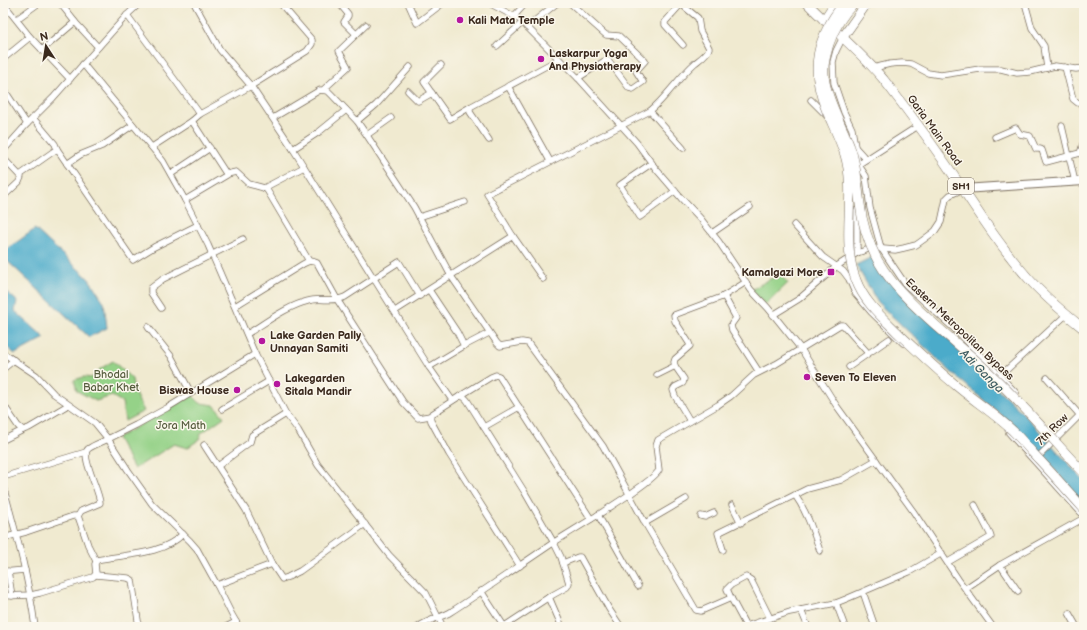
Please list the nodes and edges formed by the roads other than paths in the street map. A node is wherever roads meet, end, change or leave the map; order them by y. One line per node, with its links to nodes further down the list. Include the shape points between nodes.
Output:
1 (3, 3): 24 (street)
2 (39, 3): 24 (street)
3 (60, 3): 26 (street)
4 (140, 3): 21 (street)
5 (194, 3): 47 (street, via 220,50)
6 (280, 3): 47 (street, via 313,44 307,51)
7 (339, 3): 29 (street, via 348,14 344,22)
8 (408, 3): 9 (street, via 417,23)
9 (443, 3)
10 (488, 3): 23 (street)
11 (526, 3): 23 (street)
12 (557, 3): 28 (street)
13 (570, 3): 45 (street, via 606,35 619,36 645,61 636,71 643,82 633,89 628,88 606,60)
14 (681, 3): 32 (street, via 665,22 665,26); 57 (street, via 698,18 700,31 709,49)
15 (807, 3): 25 (main road, Garia Main Road / SH1)
16 (835, 3): 25 (main road)
17 (844, 3): 175 (main road, bridge, via 825,31 818,55 817,82 849,168 848,231 855,280 864,297 878,314 933,367 1013,431)
18 (854, 3): 167 (main road, Eastern Metropolitan Bypass, bridge, via 831,37 824,65 824,78 851,150 858,178 865,229 878,261 905,296 1020,402)
19 (867, 3): 31 (main road)
20 (1025, 3): 43 (street, via 1032,28 1044,46)
21 (133, 5): 22 (street)
22 (127, 15): 34 (street); 58 (street)
23 (514, 16): 28 (street)
24 (17, 19): 30 (street)
25 (824, 20): 31 (main road, Garia Main Road / SH1)
26 (75, 22): 34 (street); 35 (street)
27 (366, 25): 29 (street)
28 (525, 25): 33 (street); 36 (street)
29 (356, 34): 50 (street, via 339,51 348,67)
30 (30, 37): 35 (street); 37 (street)
31 (843, 37): 42 (main road, Garia Main Road / SH1); 73 (street, via 833,62 834,84 852,129)
32 (683, 45)
33 (497, 46)
34 (98, 47): 38 (street)
35 (42, 50): 46 (street)
36 (559, 58): 45 (street); 48 (street)
37 (3, 59)
38 (83, 64): 46 (street); 65 (street)
39 (441, 65): 52 (street, via 424,82)
40 (410, 67): 63 (street, via 376,105)
41 (1065, 67): 43 (street); 44 (street); 54 (street, via 1073,99 1078,103)
42 (873, 68): 43 (street, via 902,63 941,75 980,69 1024,73); 67 (main road, Garia Main Road / SH1)
43 (1047, 68)
44 (1084, 68)
45 (578, 78): 66 (street)
46 (70, 79): 59 (street)
47 (252, 86): 58 (street); 60 (street)
48 (508, 86): 55 (street); 83 (street)
49 (3, 88): 64 (street)
50 (324, 89): 56 (street); 60 (street)
51 (408, 91): 52 (street, via 418,101)
52 (432, 92): 55 (street, via 450,119)
53 (811, 100): 73 (street)
54 (1084, 102)
55 (470, 107): 71 (street, via 470,112)
56 (346, 110): 63 (street); 78 (street)
57 (650, 111): 66 (street); 76 (street)
58 (200, 114): 62 (street)
59 (33, 118): 64 (street); 77 (street)
60 (273, 118): 78 (street)
61 (391, 118): 69 (street)
62 (192, 121): 74 (street); 75 (street)
63 (356, 121): 69 (street)
64 (28, 124): 79 (street)
65 (133, 125): 74 (street); 85 (street, via 102,146)
66 (621, 125): 83 (street); 84 (street)
67 (918, 126): 82 (street); 95 (main road, Garia Main Road / SH1)
68 (1062, 126): 80 (street)
69 (367, 135): 101 (street)
70 (995, 137): 80 (street, via 1016,128 1020,134 1030,136 1036,149 1042,150 1046,162)
71 (489, 140)
72 (1084, 141): 80 (street, via 1080,153)
73 (855, 147): 82 (street); 86 (street)
74 (152, 148): 88 (street)
75 (210, 148): 88 (street); 89 (street)
76 (683, 148)
77 (57, 149): 85 (street); 91 (street)
78 (293, 149): 87 (street)
79 (3, 151)
80 (1069, 156): 93 (street)
81 (3, 158): 91 (street)
82 (866, 159): 86 (street)
83 (550, 161): 105 (street, via 487,194)
84 (652, 163): 96 (street); 96 (street, via 620,185 640,217)
85 (67, 164): 102 (street, via 133,260)
86 (858, 164): 90 (street); 107 (street, via 866,176 870,208); 108 (street, via 855,174)
87 (304, 167): 94 (street); 113 (street)
88 (171, 174): 98 (street)
89 (227, 174): 94 (street, via 236,172 249,184); 98 (street)
90 (847, 174)
91 (20, 175): 97 (street, via 19,182)
92 (1084, 181): 93 (main road)
93 (1075, 182): 95 (main road)
94 (264, 188): 110 (street)
95 (963, 189): 107 (street, via 946,199 941,222 935,231 923,240 916,245 895,250); 124 (main road, Garia Main Road / SH1, via 1023,273)
96 (675, 191): 104 (street)
97 (3, 197)
98 (185, 200): 102 (street)
99 (464, 202): 101 (street)
100 (750, 207): 104 (street)
101 (419, 217): 112 (street)
102 (198, 225): 109 (street)
103 (794, 225): 111 (street, via 823,257)
104 (712, 233): 115 (street)
105 (513, 236): 112 (street); 114 (street)
106 (243, 239): 109 (street)
107 (882, 248): 108 (street, via 866,249); 142 (street, via 906,285 962,336)
108 (857, 253): 111 (street)
109 (212, 255): 120 (street); 121 (street, via 163,279 151,288 151,293)
110 (309, 261): 119 (street, via 317,263); 120 (street)
111 (837, 266): 123 (street, via 805,295); 164 (street, via 849,279 855,293 880,322 935,373 1003,427)
112 (451, 276): 116 (street); 127 (street)
113 (375, 278): 117 (street, via 399,262); 119 (street); 122 (street)
114 (543, 279)
115 (746, 282): 118 (street); 123 (street)
116 (429, 290): 117 (street); 130 (street)
117 (420, 296): 122 (street)
118 (724, 296): 136 (street, via 674,315 674,321 690,346 675,358); 140 (street, via 736,318 731,325 732,330)
119 (338, 300): 128 (street, via 310,300 299,303); 153 (street, via 403,402 418,418)
120 (235, 306): 128 (street)
121 (161, 308)
122 (395, 311): 137 (street)
123 (773, 315): 131 (street)
124 (1066, 315): 126 (main road, Garia Main Road / SH1); 142 (street)
125 (148, 327): 145 (street, via 171,356)
126 (1084, 329)
127 (489, 333): 130 (street); 170 (street, via 500,346 525,342 531,346 603,446)
128 (247, 334): 134 (street)
129 (889, 339): 133 (street)
130 (464, 346): 137 (street)
131 (801, 348): 133 (street, via 842,325); 140 (street); 163 (street, via 836,405)
132 (3, 353): 135 (street)
133 (868, 353): 138 (street)
134 (255, 354): 144 (street); 145 (street)
135 (14, 360): 139 (street); 149 (street, via 36,375)
136 (676, 366): 141 (street); 155 (street, via 684,379 683,383 673,390)
137 (429, 367): 147 (street)
138 (849, 367)
139 (3, 369)
140 (759, 372): 155 (street, via 732,396)
141 (657, 375)
142 (1000, 376): 158 (street)
143 (1047, 378): 154 (street)
144 (269, 381): 151 (street); 152 (street)
145 (191, 393): 159 (street)
146 (460, 396): 147 (street); 150 (street, via 496,375); 156 (street, via 467,400)
147 (452, 400): 153 (street)
148 (3, 404): 157 (street)
149 (68, 405): 157 (street); 159 (street, via 95,423)
150 (519, 407): 156 (street); 181 (street)
151 (222, 409)
152 (286, 414): 165 (street, via 252,435 250,442); 184 (street, via 318,465)
153 (430, 416): 197 (street, via 430,421 449,454)
154 (1083, 416): 158 (street, 7th Row)
155 (690, 421): 170 (street, via 658,440 658,472)
156 (484, 427): 188 (street)
157 (23, 430): 160 (street)
158 (1057, 438): 164 (street, 7th Row); 166 (street)
159 (108, 439): 162 (street); 186 (street, via 148,498)
160 (3, 440)
161 (204, 445): 165 (street)
162 (86, 452): 168 (street); 178 (street, via 86,460 100,502)
163 (876, 460): 171 (street, via 841,480); 191 (street)
164 (1034, 461): 180 (street)
165 (218, 466): 195 (street, via 246,510)
166 (1084, 469)
167 (1084, 473)
168 (3, 477)
169 (3, 486): 185 (street)
170 (629, 495): 177 (street); 183 (street)
171 (795, 495): 182 (street); 190 (street, via 811,524)
172 (686, 499): 183 (street)
173 (975, 504): 193 (street, via 991,537)
174 (732, 506): 182 (street)
175 (1084, 509)
176 (714, 513): 179 (street)
177 (598, 515): 181 (street); 202 (street)
178 (78, 516): 185 (street); 192 (street)
179 (701, 516)
180 (1084, 517): 196 (street)
181 (591, 519): 188 (street)
182 (741, 522): 189 (street, via 718,533)
183 (645, 523): 211 (street, via 696,610 701,611)
184 (365, 524): 195 (street, via 288,577 282,579); 215 (street, via 397,565 426,593)
185 (17, 534): 187 (street); 198 (street)
186 (183, 534): 192 (street, via 175,542 160,549); 201 (street, via 197,549)
187 (3, 538)
188 (554, 543): 194 (street); 197 (street)
189 (723, 550)
190 (820, 551)
191 (942, 553): 193 (street); 206 (street, via 909,572)
192 (96, 561): 200 (street)
193 (948, 562): 203 (street)
194 (563, 563): 210 (street, via 569,584); 226 (street, via 580,557)
195 (272, 564): 201 (street)
196 (1000, 565): 203 (street); 205 (street)
197 (520, 566): 204 (street)
198 (25, 570): 199 (street); 207 (street)
199 (5, 571): 209 (street)
200 (96, 575): 207 (street); 221 (street, via 132,580)
201 (217, 585): 217 (street)
202 (638, 586)
203 (966, 588): 230 (street)
204 (481, 591): 215 (street); 218 (street)
205 (1018, 591)
206 (863, 592): 212 (street); 229 (street)
207 (31, 595): 209 (street); 220 (street)
208 (3, 596): 209 (street)
209 (12, 596)
210 (549, 597): 218 (street); 225 (street)
211 (731, 598): 216 (street, via 727,591 728,587 748,578); 219 (street)
212 (836, 603): 213 (street); 228 (street)
213 (801, 610): 216 (street); 227 (street)
214 (1069, 613): 231 (street)
215 (438, 618): 223 (street); 224 (street)
216 (770, 618): 219 (street)
217 (238, 625): 222 (street)
218 (503, 626)
219 (744, 626)
220 (35, 627)
221 (140, 627)
222 (226, 627)
223 (418, 627)
224 (443, 627)
225 (562, 627)
226 (621, 627)
227 (808, 627)
228 (845, 627)
229 (875, 627)
230 (993, 627)
231 (1077, 627)

